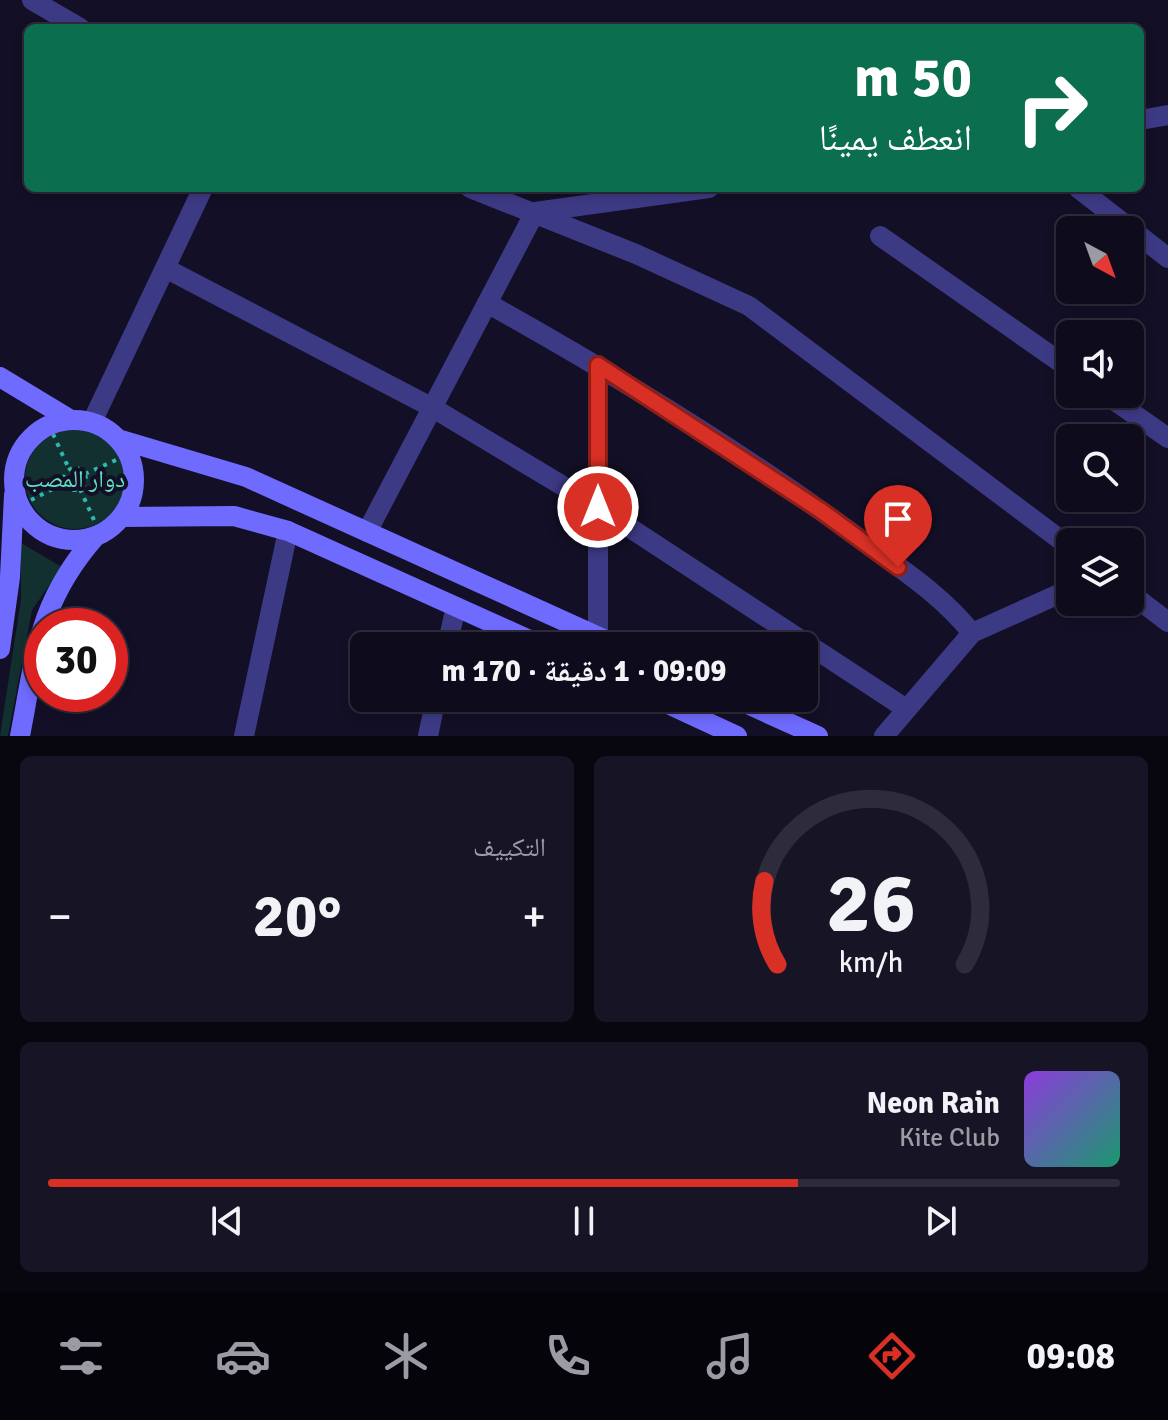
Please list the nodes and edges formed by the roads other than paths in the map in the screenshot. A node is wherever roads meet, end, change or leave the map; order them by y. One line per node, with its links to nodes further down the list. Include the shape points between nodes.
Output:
1 (32, 0): 2 (street)
2 (73, 24)
3 (1168, 115): 4 (street)
4 (1144, 119)
5 (201, 192): 12 (street)
6 (481, 192): 9 (street)
7 (680, 192): 9 (street)
8 (1083, 192): 11 (street)
9 (535, 212): 13 (street); 29 (street, via 749,306)
10 (880, 236): 14 (street)
11 (1168, 258)
12 (165, 268): 17 (street); 19 (street)
13 (487, 303): 15 (street); 17 (street)
14 (1056, 359)
15 (598, 365): 24 (street); 38 (street, via 820,510 949,604)
16 (0, 377): 19 (main road)
17 (433, 408): 24 (street); 28 (street)
18 (1125, 408): 20 (street)
19 (81, 421): 21 (main road); 23 (main road, via 49,425 30,439 17,458)
20 (1168, 438)
21 (119, 448): 25 (main road, via 130,457 134,478); 28 (main road, via 246,477)
22 (0, 461): 23 (main road)
23 (19, 491): 26 (main road, via 22,511 44,533 65,540); 39 (main road)
24 (598, 507): 37 (street); 40 (street)
25 (121, 517): 26 (main road); 27 (main road, via 234,516)
26 (96, 530): 44 (main road, via 70,566 42,622)
27 (288, 531): 32 (main road); 45 (street)
28 (367, 532): 36 (main road)
29 (1056, 536)
30 (1056, 595): 38 (street)
31 (1144, 604): 33 (street)
32 (456, 607): 34 (street); 35 (main road)
33 (1168, 622)
34 (450, 632)
35 (512, 632)
36 (587, 632)
37 (598, 632)
38 (972, 633): 40 (street)
39 (0, 649)
40 (905, 708): 49 (street)
41 (433, 712): 46 (street)
42 (685, 712): 47 (main road)
43 (765, 712): 48 (main road)
44 (20, 736)
45 (244, 736)
46 (428, 736)
47 (737, 736)
48 (818, 736)
49 (884, 736)

